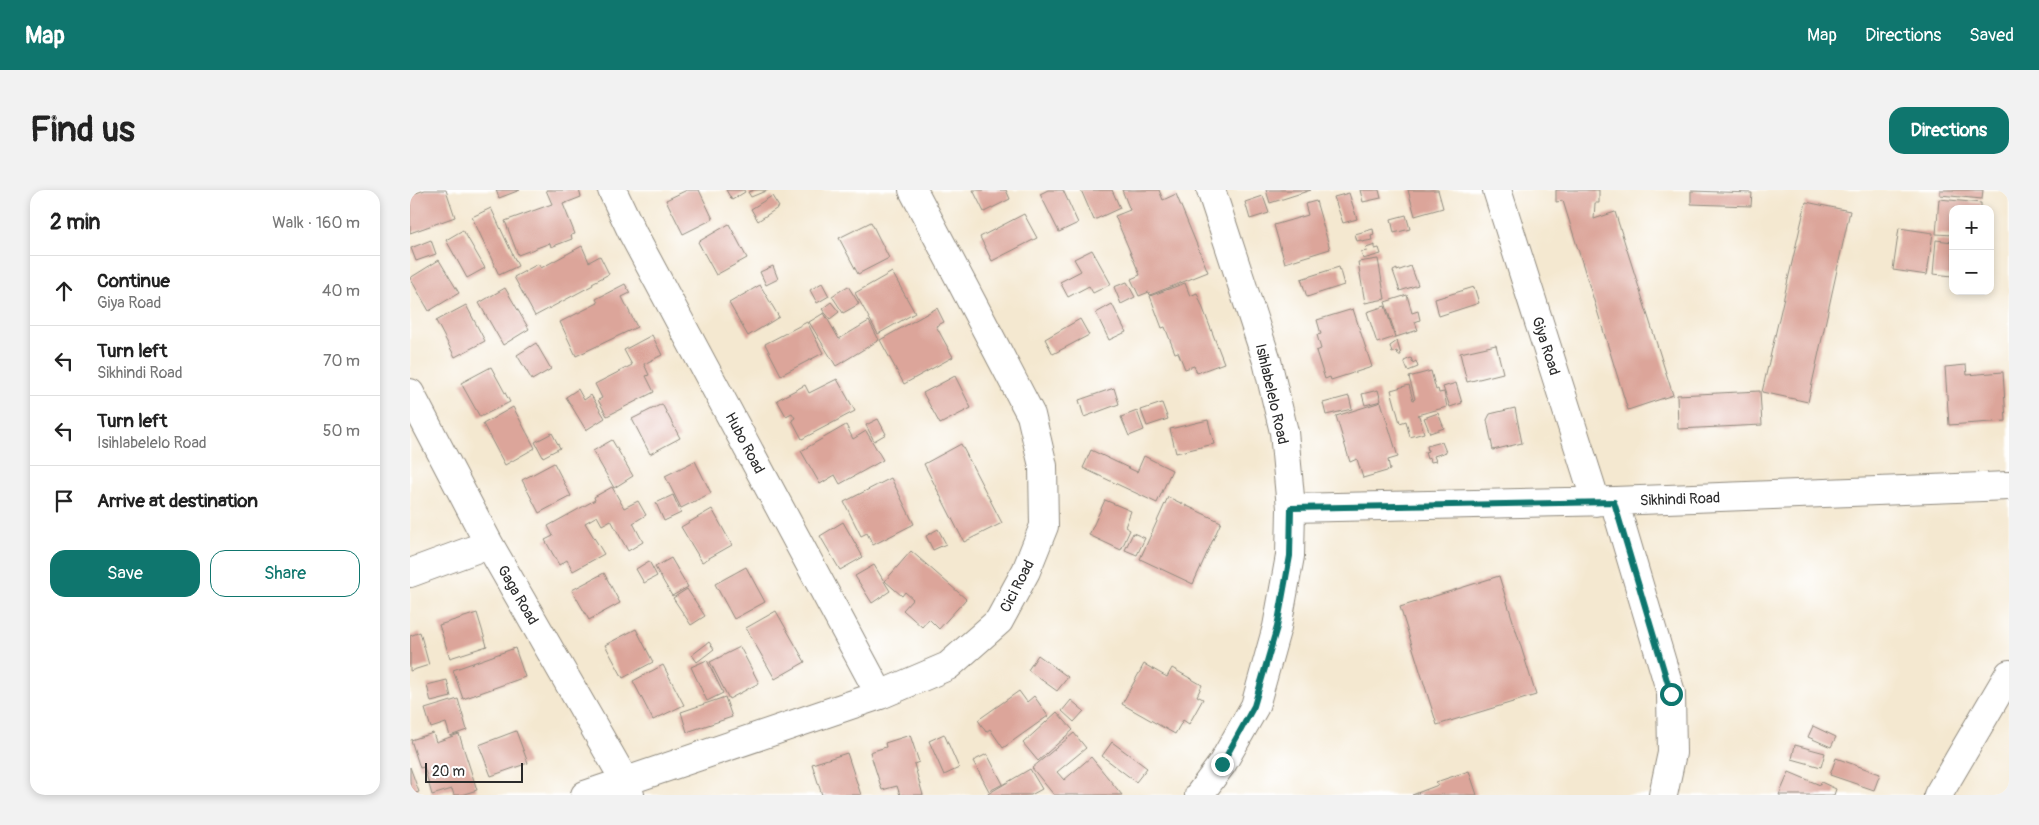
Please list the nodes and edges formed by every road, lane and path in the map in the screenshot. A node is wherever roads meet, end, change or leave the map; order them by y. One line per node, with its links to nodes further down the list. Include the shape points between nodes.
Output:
1 (612, 190): 12 (street, Hubo Road)
2 (913, 190): 12 (street, Cici Road, via 1031,415 1043,466 1044,526 1026,571 999,621 948,666)
3 (1212, 190): 8 (street, Isihlabelelo Road, via 1267,360 1284,432)
4 (1497, 190): 7 (street, Giya Road)
5 (410, 393): 9 (street, Gaga Road)
6 (2009, 486): 7 (street, Sikhindi Road)
7 (1605, 502): 8 (street, Sikhindi Road); 16 (street, Giya Road, via 1671,694 1672,753)
8 (1291, 508): 15 (street, Isihlabelelo Road, via 1290,556 1279,618 1254,706 1222,764)
9 (490, 544): 10 (street); 13 (street, Gaga Road)
10 (410, 573)
11 (2009, 674): 17 (street)
12 (880, 695): 13 (street, Cici Road)
13 (628, 788): 14 (street, Cici Road)
14 (585, 795)
15 (1199, 795)
16 (1663, 795)
17 (1938, 795)

